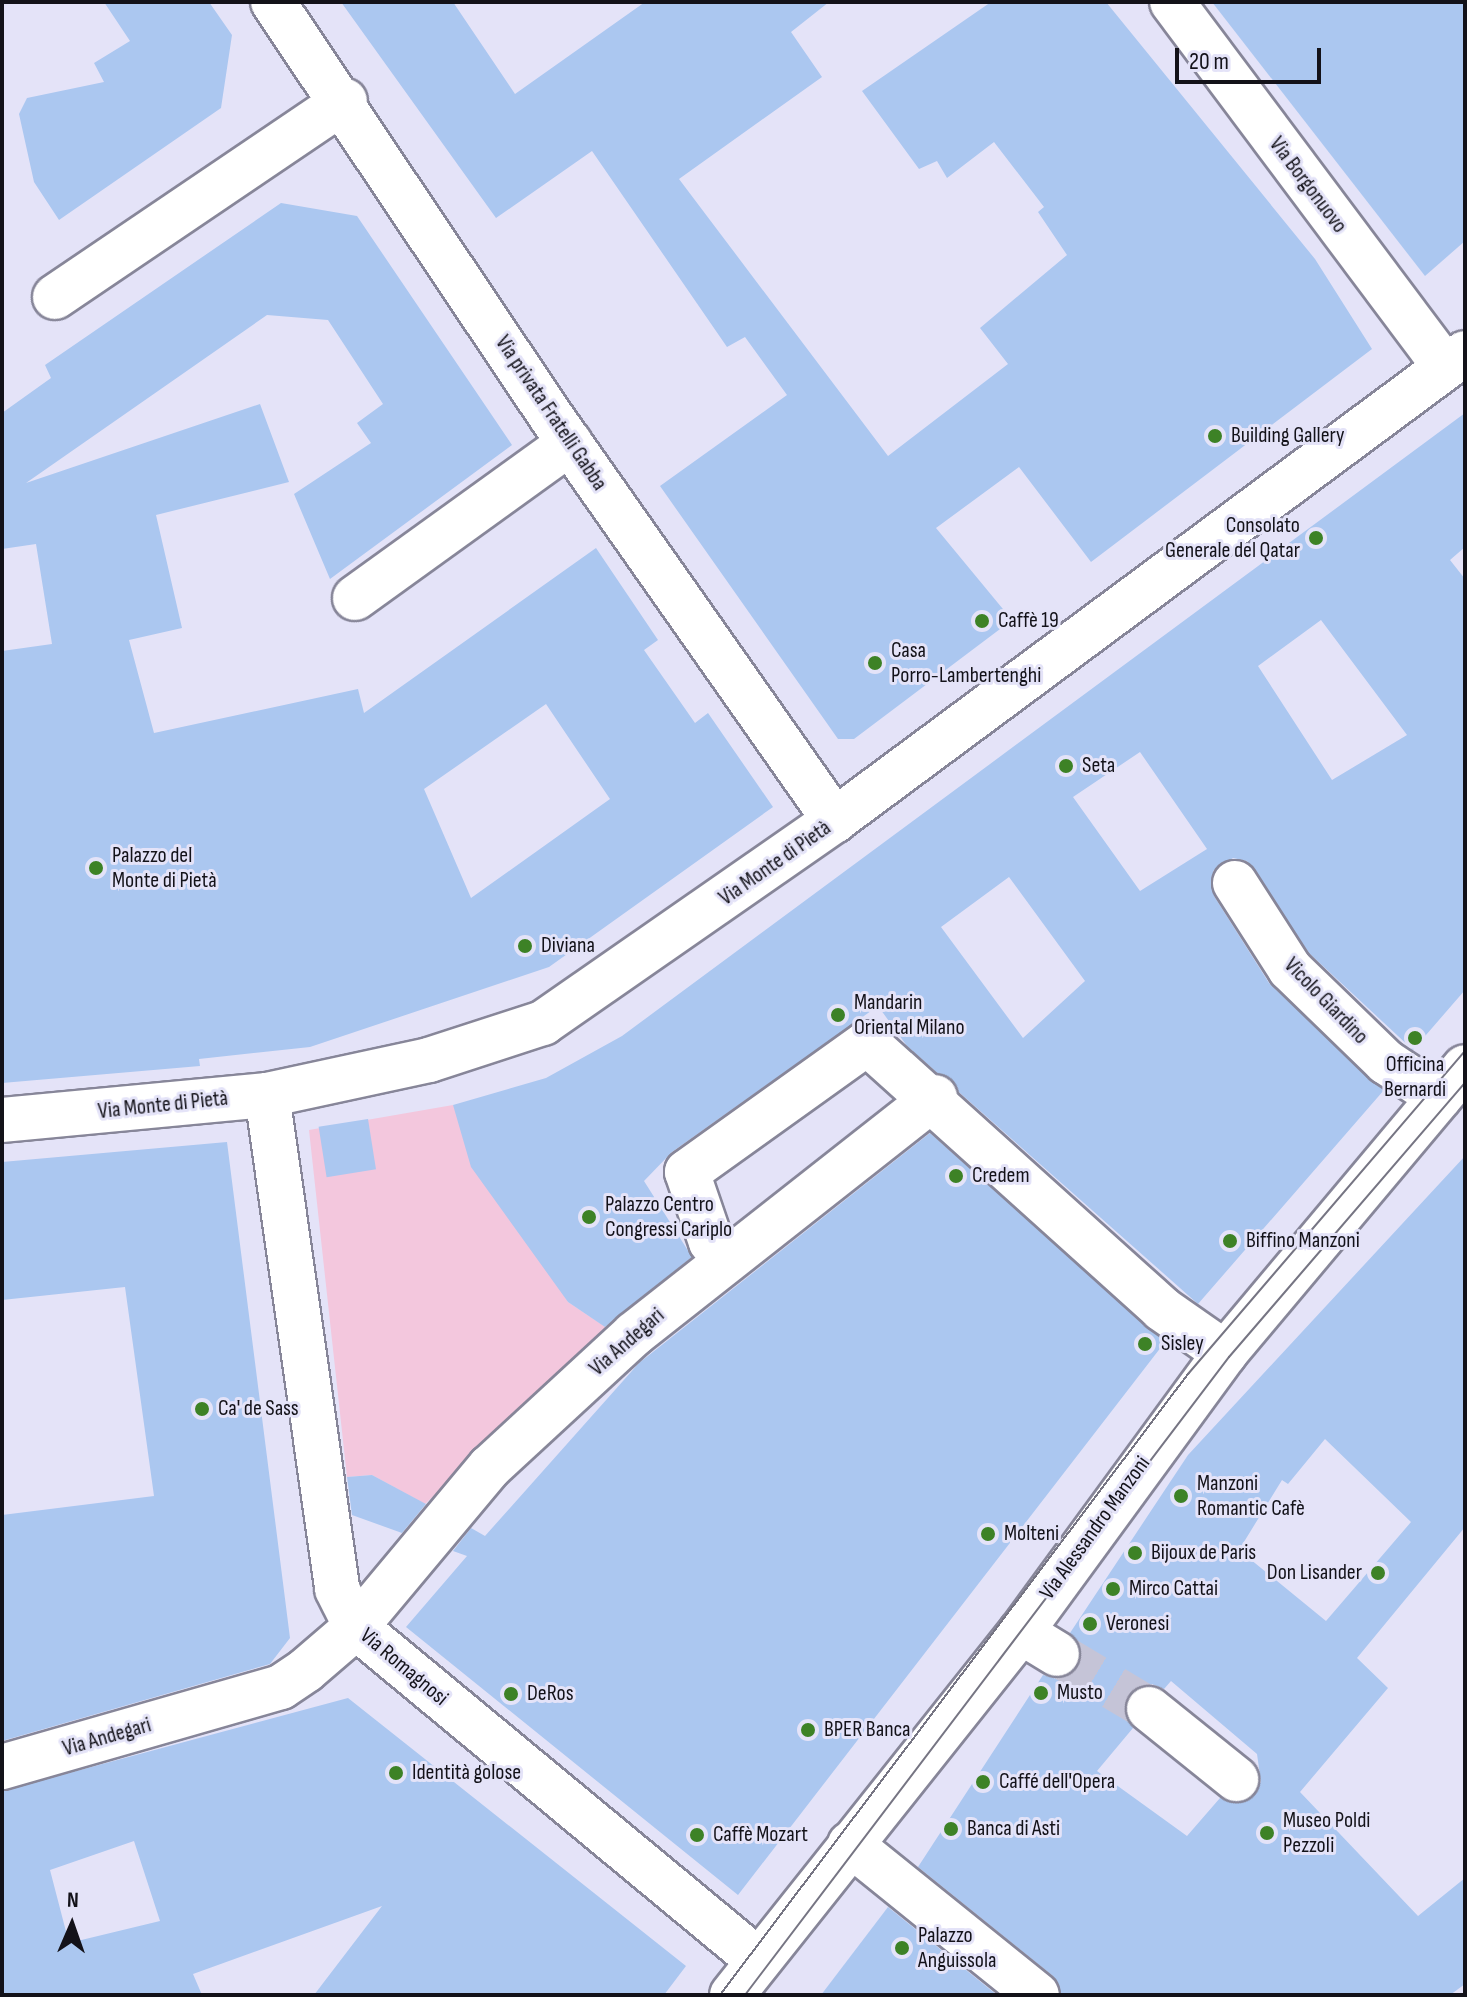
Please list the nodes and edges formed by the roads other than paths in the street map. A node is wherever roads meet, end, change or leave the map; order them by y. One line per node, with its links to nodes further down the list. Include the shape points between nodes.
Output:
1 (273, 2): 3 (street, Via privata Fratelli Gabba)
2 (1172, 2): 5 (street, Via Borgonuovo)
3 (345, 101): 4 (street); 6 (street, Via privata Fratelli Gabba)
4 (55, 297)
5 (1455, 360): 8 (street, Via Monte di Pietà)
6 (570, 443): 7 (street); 8 (street, Via privata Fratelli Gabba)
7 (355, 598)
8 (835, 820): 11 (street, Via Monte di Pietà, via 543,1023 441,1057)
9 (1235, 883): 10 (street, Vicolo Giardino, via 1290,969 1386,1062)
10 (1452, 1082): 15 (street, Via Alessandro Manzoni)
11 (267, 1095): 13 (street, Via Monte di Pietà); 16 (street, Via Romagnosi, via 337,1589)
12 (935, 1097): 14 (street, Via Andegari); 14 (street, via 867,1043 687,1172 711,1242); 15 (street, via 1094,1249)
13 (2, 1120)
14 (728, 1259): 16 (street, Via Andegari, via 634,1334 490,1467)
15 (1225, 1353): 20 (street, Via Alessandro Manzoni, via 1039,1643)
16 (356, 1627): 18 (street, Via Andegari, via 281,1687); 21 (street, Via Romagnosi)
17 (1149, 1709): 19 (street)
18 (2, 1767)
19 (1236, 1779)
20 (850, 1844): 21 (street, Via Alessandro Manzoni); 23 (street)
21 (759, 1961): 22 (street, Via Alessandro Manzoni)
22 (732, 1995)
23 (1037, 1995)

